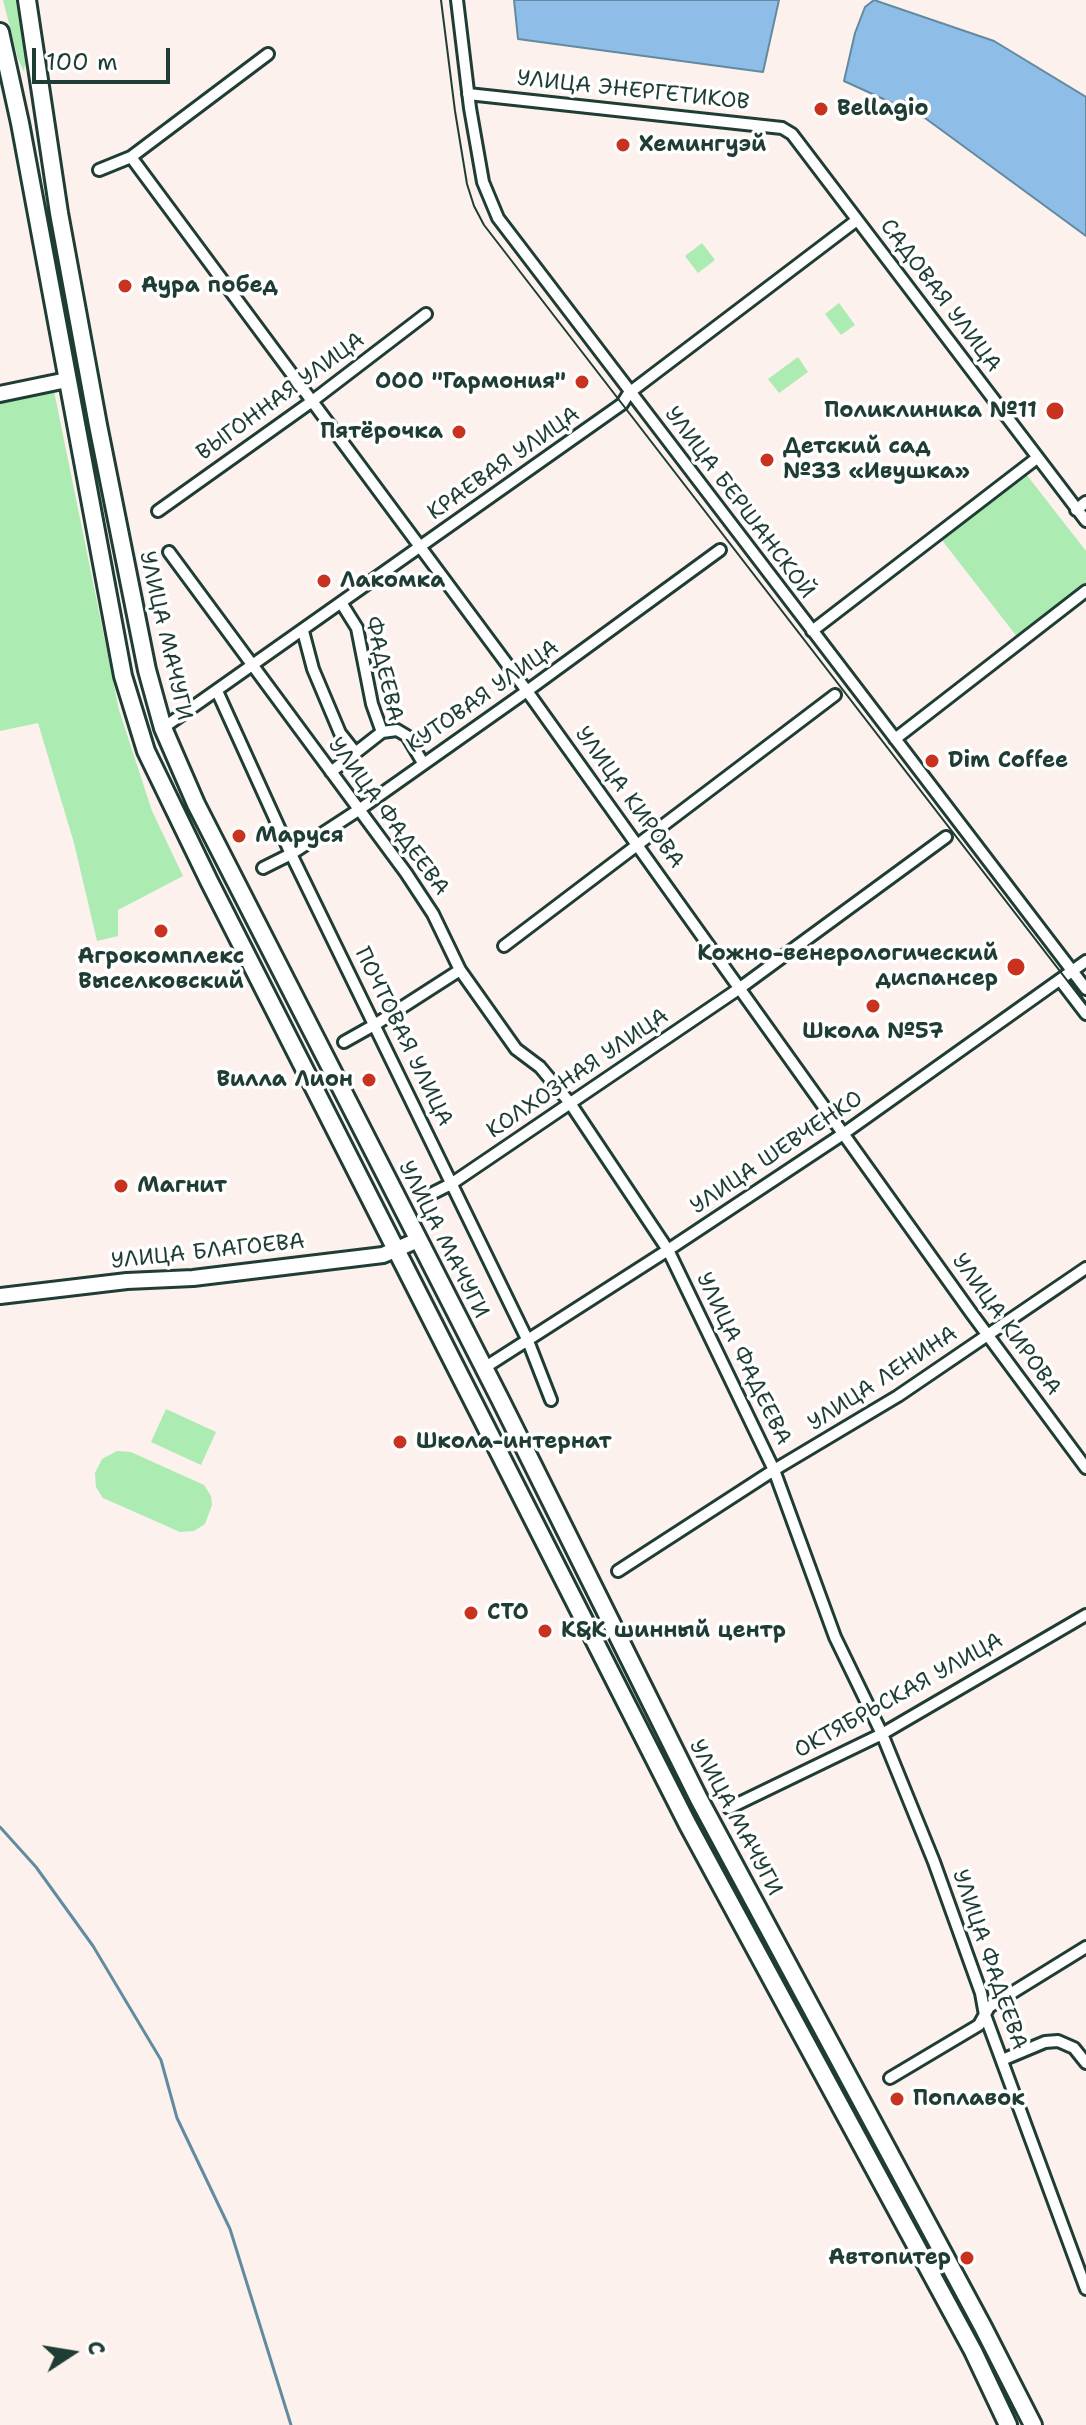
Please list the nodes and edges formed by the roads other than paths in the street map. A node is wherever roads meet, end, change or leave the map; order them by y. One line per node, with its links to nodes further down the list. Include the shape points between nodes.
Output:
1 (27, 0): 31 (main road, УЛИЦА МАЧУГИ, via 98,425)
2 (457, 0): 5 (street, УЛИЦА БЕРШАНСКОЙ)
3 (0, 32): 11 (main road, УЛИЦА МАЧУГИ)
4 (268, 54): 7 (street)
5 (468, 94): 6 (street, УЛИЦА ЭНЕРГЕТИКОВ, via 782,128); 12 (street, УЛИЦА БЕРШАНСКОЙ, via 483,182 498,218)
6 (792, 134): 9 (street, САДОВАЯ УЛИЦА)
7 (131, 157): 8 (street); 14 (street, УЛИЦА КИРОВА)
8 (99, 170)
9 (857, 220): 12 (street, КРАЕВАЯ УЛИЦА); 15 (street, САДОВАЯ УЛИЦА)
10 (426, 314): 14 (street, ВЫГОННАЯ УЛИЦА)
11 (67, 380): 13 (street); 58 (main road, УЛИЦА МАЧУГИ, via 123,676 146,751)
12 (629, 393): 20 (street, КРАЕВАЯ УЛИЦА, via 625,402); 26 (street, УЛИЦА БЕРШАНСКОЙ)
13 (0, 394)
14 (311, 402): 18 (street, ВЫГОННАЯ УЛИЦА); 20 (street, УЛИЦА КИРОВА)
15 (1037, 458): 17 (street, САДОВАЯ УЛИЦА); 26 (street)
16 (1086, 502): 17 (street)
17 (1076, 510): 19 (street, САДОВАЯ УЛИЦА)
18 (158, 511)
19 (1086, 521)
20 (422, 547): 24 (street, КРАЕВАЯ УЛИЦА); 29 (street, УЛИЦА КИРОВА)
21 (720, 550): 29 (street, КУТОВАЯ УЛИЦА)
22 (169, 552): 27 (street, УЛИЦА ФАДЕЕВА)
23 (1086, 591): 33 (street)
24 (342, 604): 25 (street, КРАЕВАЯ УЛИЦА); 32 (street, ФАДЕЕВА, via 357,628)
25 (303, 631): 27 (street, КРАЕВАЯ УЛИЦА); 34 (street, via 340,733)
26 (812, 631): 33 (street, УЛИЦА БЕРШАНСКОЙ)
27 (253, 666): 28 (street, КРАЕВАЯ УЛИЦА); 36 (street, УЛИЦА ФАДЕЕВА)
28 (217, 691): 31 (street, КРАЕВАЯ УЛИЦА); 40 (street, ПОЧТОВАЯ УЛИЦА)
29 (527, 691): 35 (street, КУТОВАЯ УЛИЦА); 39 (street, УЛИЦА КИРОВА)
30 (835, 695): 39 (street)
31 (163, 728): 56 (main road, УЛИЦА МАЧУГИ, via 196,804)
32 (382, 732): 34 (street, ФАДЕЕВА); 35 (street, via 397,730 407,736)
33 (895, 739): 45 (street, УЛИЦА БЕРШАНСКОЙ)
34 (355, 752): 36 (street, ФАДЕЕВА)
35 (423, 763): 37 (street, КУТОВАЯ УЛИЦА)
36 (331, 772): 37 (street, УЛИЦА ФАДЕЕВА)
37 (360, 809): 40 (street, КУТОВАЯ УЛИЦА); 44 (street, УЛИЦА ФАДЕЕВА, via 433,914)
38 (946, 837): 47 (street, КОЛХОЗНАЯ УЛИЦА)
39 (638, 844): 42 (street); 47 (street, УЛИЦА КИРОВА)
40 (291, 854): 41 (street, КУТОВАЯ УЛИЦА); 50 (street, ПОЧТОВАЯ УЛИЦА)
41 (263, 868)
42 (504, 946)
43 (1086, 961): 45 (street, УЛИЦА ШЕВЧЕНКО)
44 (460, 970): 50 (street); 52 (street, УЛИЦА ФАДЕЕВА, via 516,1049 540,1067)
45 (1072, 971): 46 (street, УЛИЦА ШЕВЧЕНКО); 48 (street, УЛИЦА БЕРШАНСКОЙ)
46 (1060, 980): 49 (street); 53 (street, УЛИЦА ШЕВЧЕНКО)
47 (740, 988): 52 (street, КОЛХОЗНАЯ УЛИЦА); 53 (street, УЛИЦА КИРОВА)
48 (1086, 989)
49 (1086, 1014)
50 (376, 1024): 51 (street); 54 (street, ПОЧТОВАЯ УЛИЦА)
51 (344, 1042)
52 (570, 1103): 54 (street, КОЛХОЗНАЯ УЛИЦА); 57 (street, УЛИЦА ФАДЕЕВА)
53 (843, 1134): 57 (street, УЛИЦА ШЕВЧЕНКО); 61 (street, УЛИЦА КИРОВА)
54 (451, 1184): 55 (street, КОЛХОЗНАЯ УЛИЦА); 62 (street, ПОЧТОВАЯ УЛИЦА)
55 (423, 1198)
56 (418, 1240): 58 (street, УЛИЦА БЛАГОЕВА); 63 (main road, УЛИЦА МАЧУГИ)
57 (668, 1250): 62 (street, УЛИЦА ШЕВЧЕНКО); 67 (street, УЛИЦА ФАДЕЕВА)
58 (396, 1251): 60 (street, УЛИЦА БЛАГОЕВА); 68 (main road, УЛИЦА МАЧУГИ)
59 (1086, 1268): 61 (street, УЛИЦА ЛЕНИНА)
60 (0, 1296)
61 (988, 1334): 65 (street, УЛИЦА КИРОВА); 67 (street, УЛИЦА ЛЕНИНА, via 898,1396)
62 (528, 1341): 63 (street, УЛИЦА ШЕВЧЕНКО); 64 (street, ПОЧТОВАЯ УЛИЦА)
63 (484, 1368): 66 (main road, УЛИЦА МАЧУГИ)
64 (551, 1400)
65 (1086, 1468)
66 (535, 1470): 68 (main road, via 520,1467); 78 (main road, УЛИЦА МАЧУГИ, via 703,1807)
67 (774, 1470): 69 (street, УЛИЦА ЛЕНИНА); 71 (street, УЛИЦА ФАДЕЕВА, via 835,1637)
68 (515, 1483): 79 (main road, УЛИЦА МАЧУГИ, via 688,1825)
69 (618, 1571)
70 (1086, 1615): 71 (street, ОКТЯБРЬСКАЯ УЛИЦА)
71 (882, 1734): 72 (street, ОКТЯБРЬСКАЯ УЛИЦА); 74 (street, УЛИЦА ФАДЕЕВА, via 934,1862)
72 (729, 1808)
73 (1086, 1947): 74 (street, via 996,2002)
74 (985, 2015): 75 (street, УЛИЦА ФАДЕЕВА); 77 (street, via 979,2025)
75 (1002, 2060): 76 (street, via 1058,2041 1074,2048); 80 (street, УЛИЦА ФАДЕЕВА)
76 (1086, 2063)
77 (890, 2078)
78 (875, 2125): 79 (main road, via 875,2138 868,2143); 81 (main road, УЛИЦА МАЧУГИ)
79 (860, 2140): 82 (main road, УЛИЦА МАЧУГИ)
80 (1082, 2266): 83 (street, УЛИЦА ФАДЕЕВА)
81 (950, 2267): 82 (main road, via 936,2258 929,2265); 85 (main road, УЛИЦА МАЧУГИ)
82 (931, 2274): 84 (main road, УЛИЦА МАЧУГИ)
83 (1086, 2289)
84 (1008, 2425)
85 (1033, 2425)

